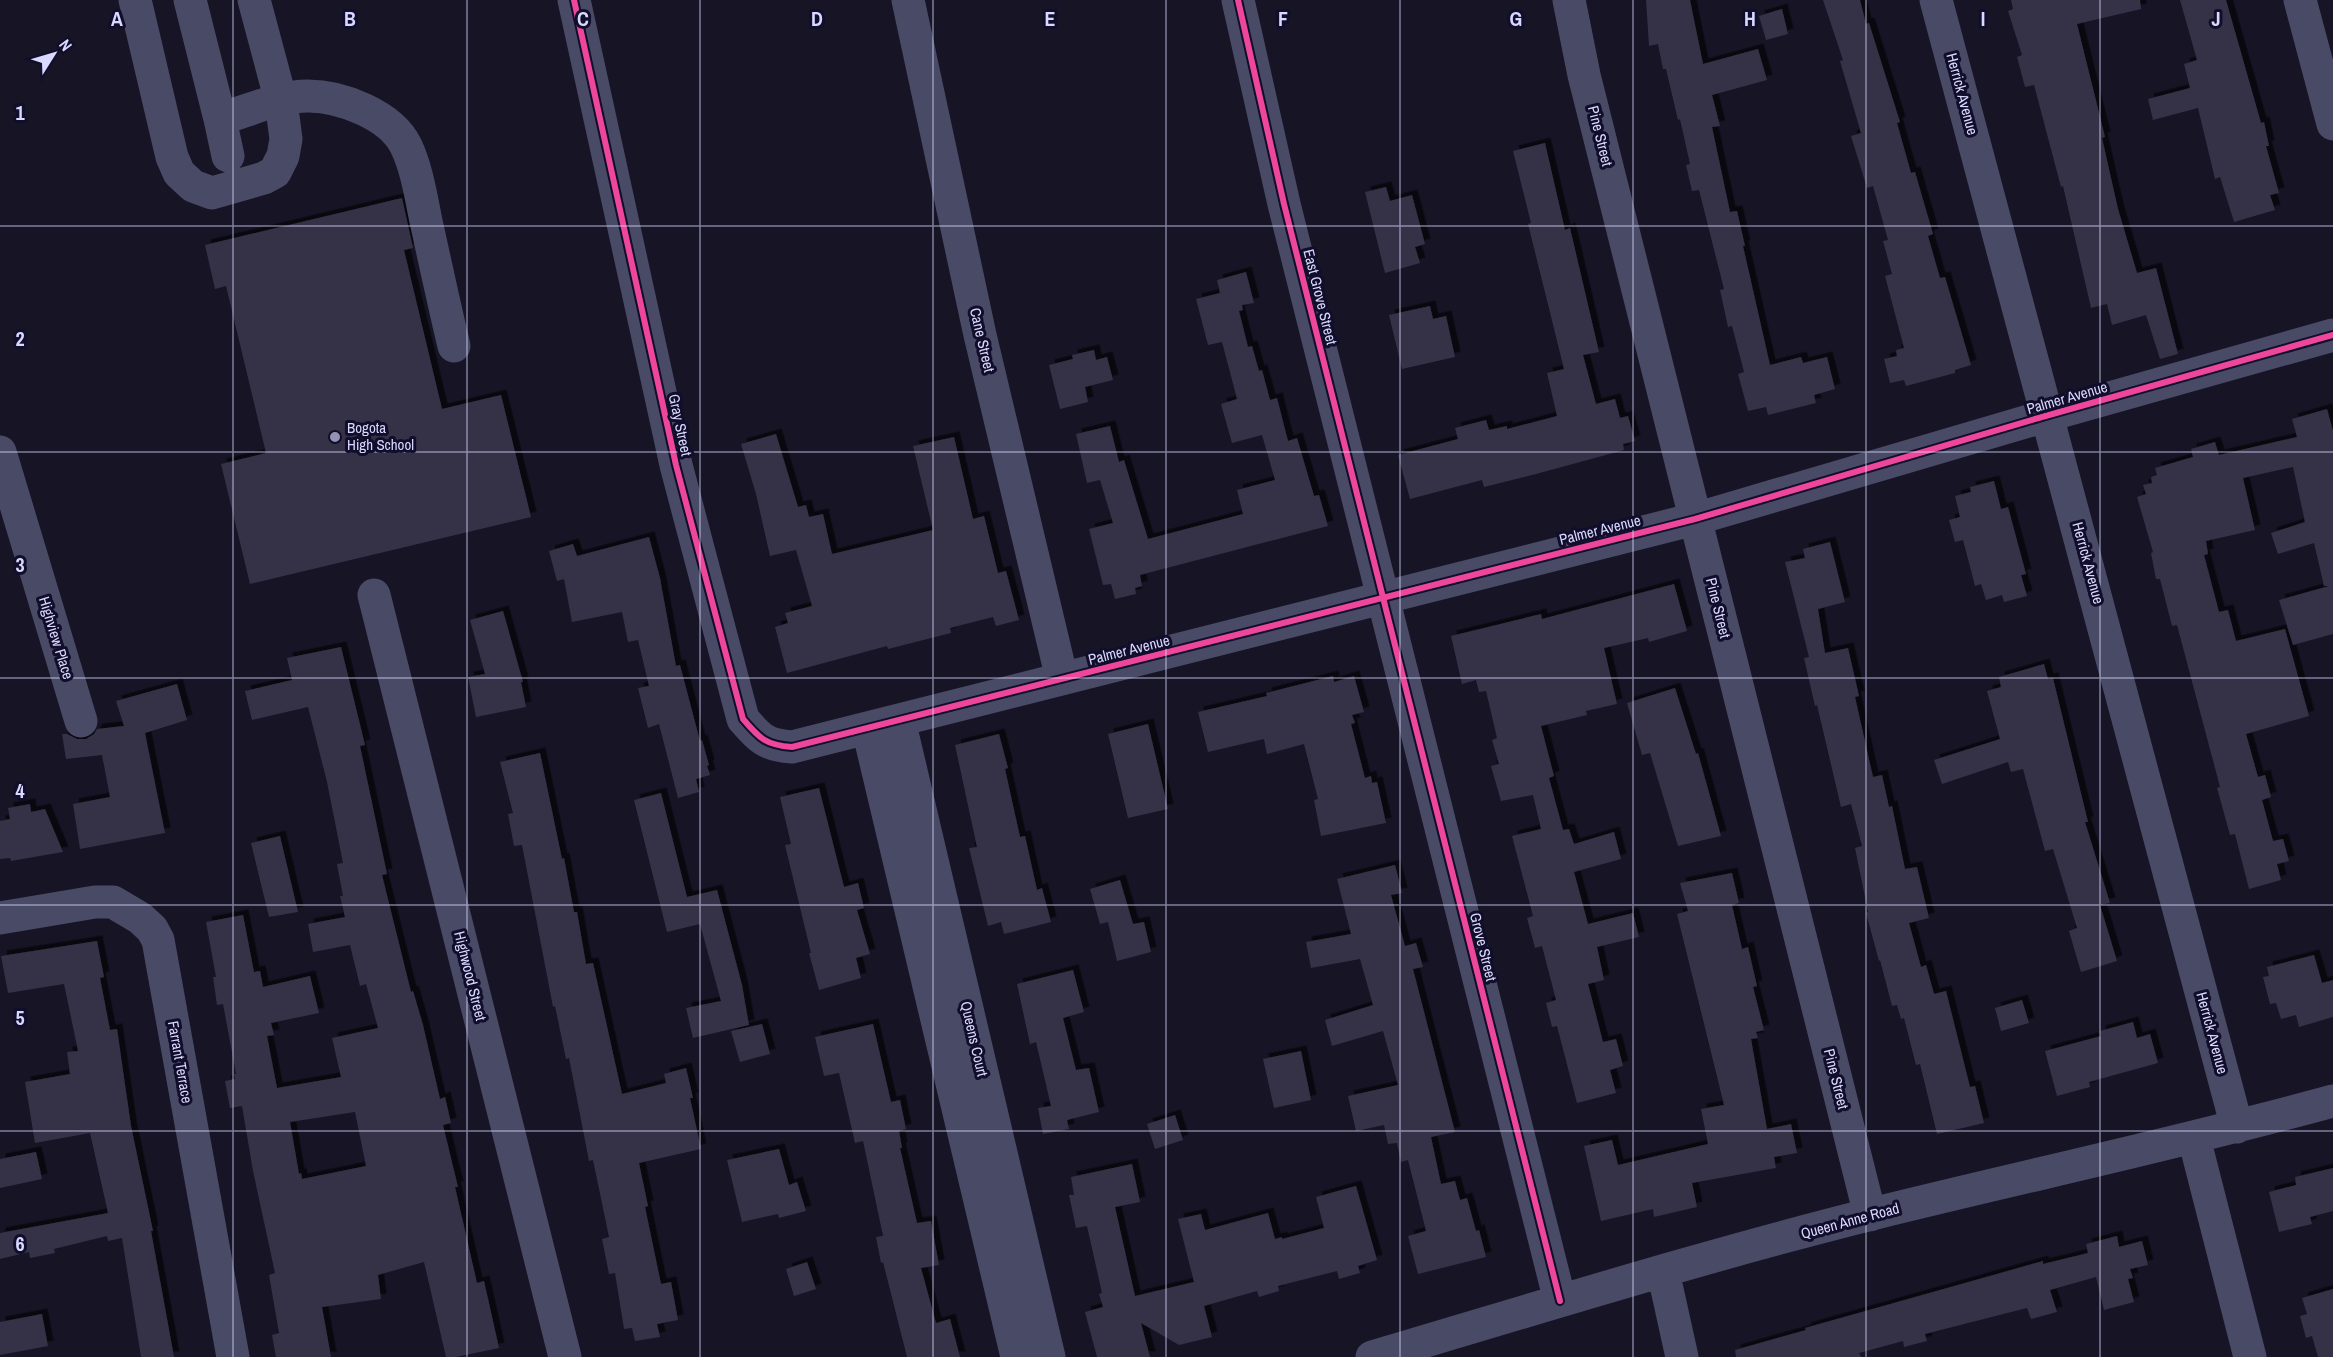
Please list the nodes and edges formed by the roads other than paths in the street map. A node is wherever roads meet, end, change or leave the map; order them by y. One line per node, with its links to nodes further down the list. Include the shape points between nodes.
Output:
1 (135, 0): 10 (street, via 172,157 193,186 212,193 275,172 286,139)
2 (190, 0): 11 (street)
3 (254, 0): 10 (street)
4 (574, 0): 24 (street, Gray Street, via 676,465 743,719 759,738 792,747)
5 (908, 0): 21 (street, Cane Street, via 980,335)
6 (1238, 0): 20 (street, East Grove Street, via 1284,204)
7 (1569, 0): 18 (street, Pine Street, via 1584,75)
8 (1936, 0): 16 (street, Herrick Avenue)
9 (2300, 0): 12 (street)
10 (281, 101): 11 (street); 15 (street, via 308,96 338,99 373,114 406,145)
11 (220, 119): 13 (street)
12 (2333, 124)
13 (228, 156)
14 (2333, 335): 16 (street, Palmer Avenue)
15 (454, 346)
16 (2049, 415): 18 (street, Palmer Avenue); 28 (street, Herrick Avenue)
17 (0, 452): 23 (street, Highview Place)
18 (1695, 519): 20 (street, Palmer Avenue); 31 (street, Pine Street)
19 (374, 595): 35 (street, Highwood Street)
20 (1383, 598): 21 (street, Palmer Avenue); 33 (street, Grove Street)
21 (1062, 679): 22 (street, Palmer Avenue)
22 (899, 720): 24 (street, Palmer Avenue); 26 (street, Queens Court)
23 (81, 721)
24 (868, 729): 26 (street, Queens Court)
25 (0, 918): 34 (street, Farrant Terrace, via 113,902 140,918 158,940)
26 (941, 967): 30 (street, Queens Court)
27 (2333, 1101): 28 (street, Queen Anne Road)
28 (2237, 1127): 29 (street, Queen Anne Road)
29 (2194, 1138): 31 (street, Queen Anne Road); 40 (street)
30 (994, 1194): 36 (street, Queens Court); 37 (street, Queens Court)
31 (1870, 1215): 32 (street, Queen Anne Road)
32 (1663, 1271): 33 (street, Queen Anne Road); 39 (street)
33 (1560, 1301): 38 (street, Queen Anne Road)
34 (232, 1357)
35 (565, 1357)
36 (1017, 1357)
37 (1049, 1357)
38 (1372, 1357)
39 (1682, 1357)
40 (2250, 1357)

